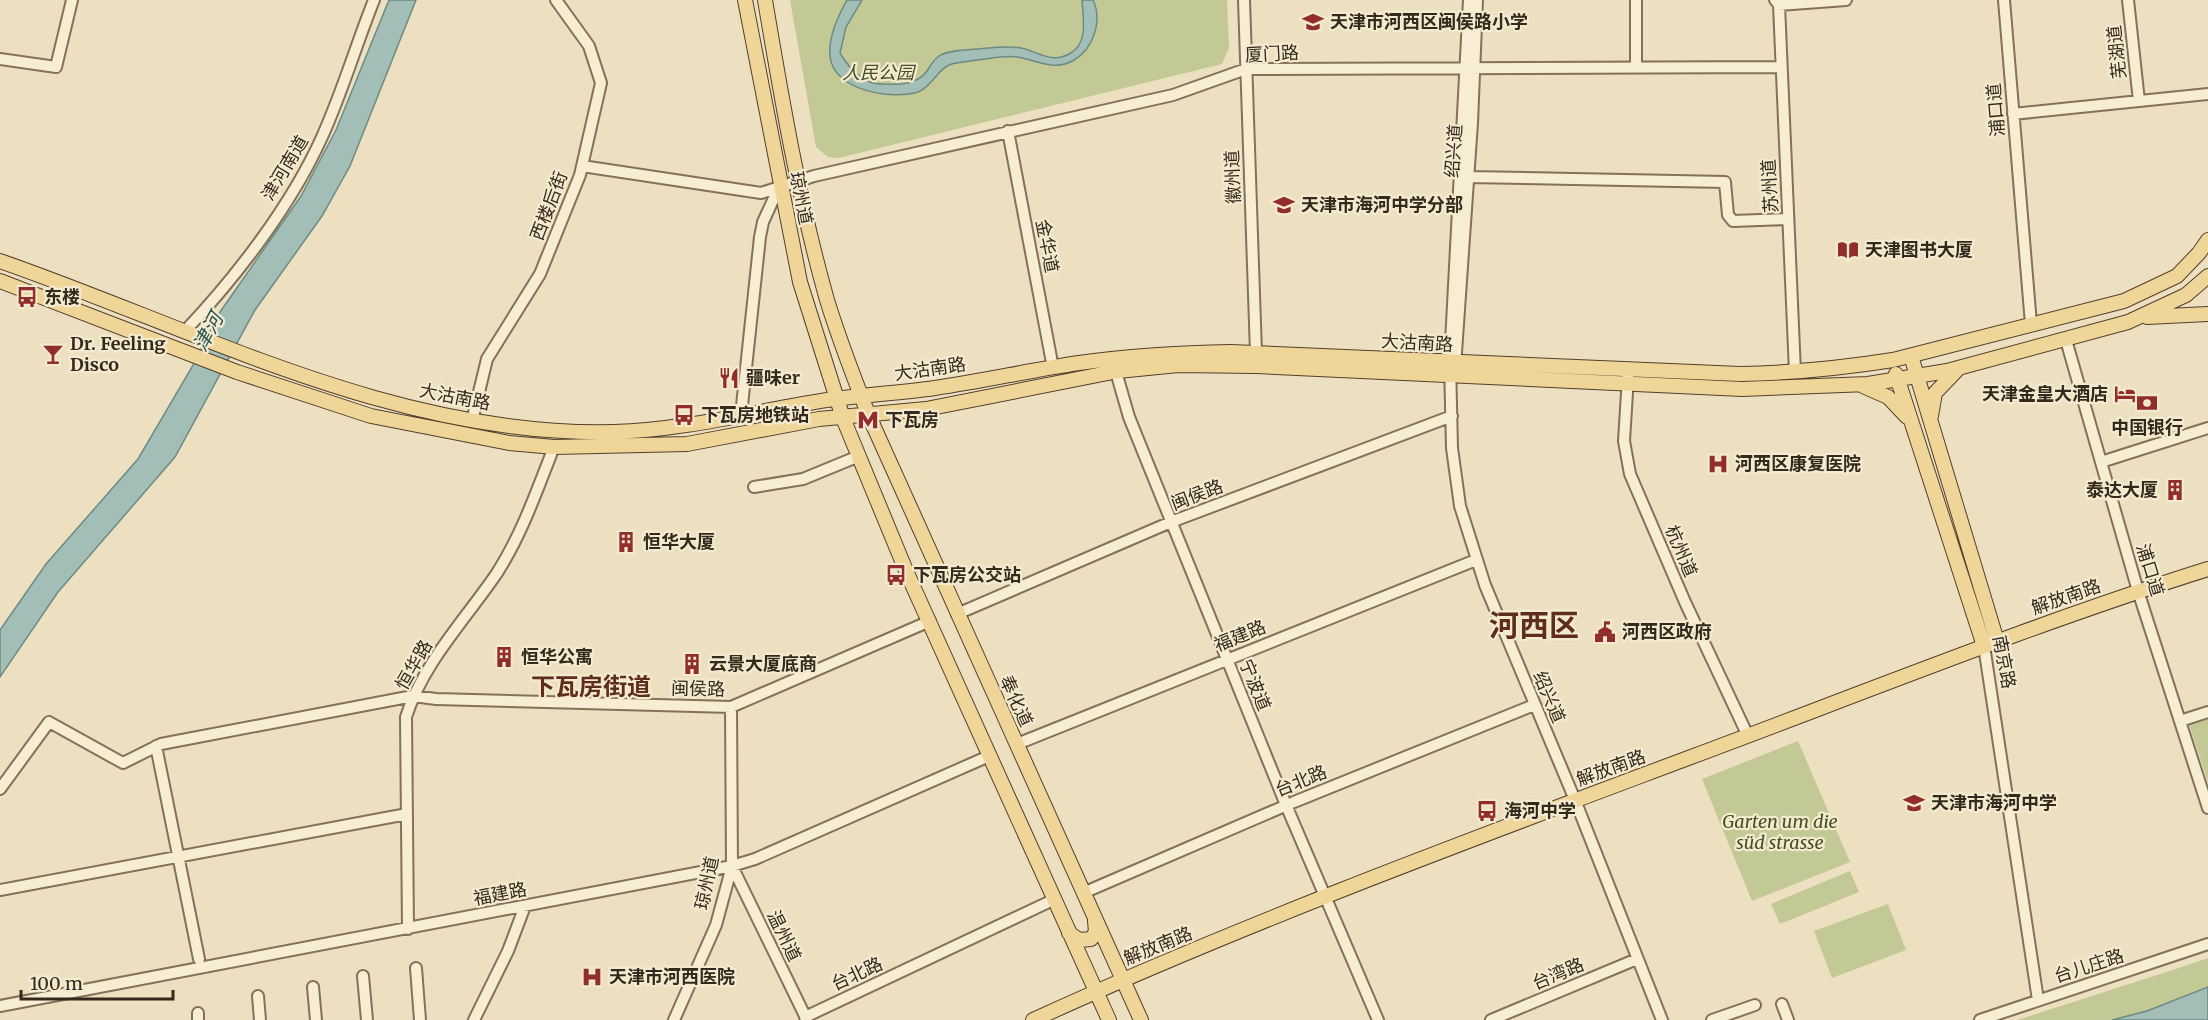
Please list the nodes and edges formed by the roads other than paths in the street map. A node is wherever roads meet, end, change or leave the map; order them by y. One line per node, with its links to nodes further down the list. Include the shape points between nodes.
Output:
1 (72, 0): 14 (street, via 56,67)
2 (374, 0): 35 (street, 津河南道, via 322,138 299,181 209,306)
3 (556, 0): 23 (street, 西楼后街, via 589,46 601,83)
4 (745, 0): 26 (main road, 琼州道)
5 (765, 0): 25 (main road, 琼州道)
6 (1244, 0): 18 (street, 徽州道)
7 (1469, 0): 15 (street, 绍兴道)
8 (1477, 0): 15 (street, 绍兴道)
9 (1636, 0): 16 (street)
10 (1846, 0): 13 (street)
11 (2004, 0): 21 (street, 浦口道)
12 (2128, 0): 20 (street, 芜湖道)
13 (1777, 3): 17 (street, 苏州道)
14 (0, 58)
15 (1470, 67): 16 (street, 厦门路); 18 (street, 厦门路); 24 (street, 绍兴道); 44 (street, 绍兴道)
16 (1636, 67): 17 (street, 厦门路)
17 (1781, 67): 27 (street, 苏州道)
18 (1246, 69): 22 (street, 厦门路, via 1173,96); 38 (street, 徽州道)
19 (2208, 94): 20 (street)
20 (2139, 101): 21 (street)
21 (2013, 114): 34 (street, 浦口道)
22 (1008, 131): 25 (street, 厦门路); 45 (street, 金华道)
23 (582, 166): 26 (street, 厦门路, via 761,193); 56 (street, 西楼后街, via 540,274 487,359)
24 (1469, 177): 27 (street, via 1725,182 1728,215 1733,221); 44 (street, 绍兴道)
25 (798, 180): 26 (street, 厦门路); 50 (main road, 琼州道, via 828,302)
26 (780, 185): 51 (main road, 琼州道, via 800,282); 52 (street, via 760,237)
27 (1788, 219): 46 (street, 苏州道)
28 (2208, 240): 34 (main road, via 2177,276 2150,291)
29 (0, 261): 35 (main road, 大沽南路)
30 (2208, 276): 33 (main road, via 2186,295)
31 (0, 281): 60 (main road, 大沽南路, via 237,372 371,416 498,441)
32 (2208, 314): 33 (main road)
33 (2142, 317): 36 (main road)
34 (2031, 324): 37 (main road)
35 (185, 332): 56 (main road, 大沽南路, via 284,371 369,397)
36 (2066, 340): 43 (main road); 62 (street, 浦口道)
37 (1960, 342): 39 (main road); 48 (main road)
38 (1256, 353): 41 (main road, 大沽南路, via 1179,352); 44 (main road, 大沽南路)
39 (1911, 356): 40 (main road); 48 (main road, 南京路)
40 (1893, 360): 42 (main road, 大沽南路); 48 (main road, 南京路)
41 (1114, 365): 44 (main road, 大沽南路); 45 (main road, 大沽南路); 53 (main road, 大沽南路, via 926,409); 64 (street, 宁波道, via 1128,417)
42 (1858, 365): 46 (main road, 大沽南路); 48 (main road)
43 (1966, 365): 48 (main road); 57 (main road, via 1944,380 1935,393)
44 (1453, 367): 47 (main road, 大沽南路); 54 (street, 绍兴道)
45 (1053, 368): 50 (main road, 大沽南路, via 934,388)
46 (1795, 372): 47 (main road, 大沽南路)
47 (1628, 376): 49 (main road, 大沽南路, via 1771,389); 77 (street, 杭州道, via 1624,451 1633,482)
48 (1907, 379): 49 (main road, 大沽南路); 57 (main road, 南京路); 58 (main road)
49 (1856, 385): 58 (main road, via 1888,397)
50 (861, 395): 51 (main road, 大沽南路); 53 (main road, 奉化道)
51 (837, 399): 52 (main road, 大沽南路); 55 (main road)
52 (741, 416): 56 (main road, 大沽南路, via 614,432)
53 (869, 416): 55 (main road, 大沽南路); 68 (main road, 奉化道)
54 (1452, 416): 64 (street, 闽侯路); 65 (street, 绍兴道, via 1460,506)
55 (843, 418): 60 (main road, 大沽南路, via 687,444); 61 (main road)
56 (471, 421)
57 (1930, 424): 70 (main road, 南京路)
58 (1913, 426): 70 (main road, 南京路)
59 (2208, 428): 62 (street)
60 (554, 447): 72 (street, 恒华路, via 523,526 497,572)
61 (859, 456): 63 (street, via 803,479); 69 (main road)
62 (2101, 462): 67 (street, 浦口道)
63 (754, 487)
64 (1171, 522): 68 (street, 闽侯路); 71 (street, 宁波道)
65 (1476, 560): 71 (street, 福建路); 73 (street, 绍兴道)
66 (2208, 569): 67 (main road, 解放南路)
67 (2138, 591): 70 (main road, 解放南路); 76 (street, 浦口道)
68 (957, 614): 78 (main road, 奉化道)
69 (930, 621): 74 (street, 闽侯路); 80 (main road)
70 (1990, 643): 77 (main road, 解放南路); 106 (street, 南京路)
71 (1227, 660): 78 (street, 福建路); 83 (street, 宁波道)
72 (413, 696): 74 (street, 闽侯路); 79 (street, 闽侯路); 85 (street, 恒华路, via 406,717)
73 (1534, 705): 82 (street, 绍兴道); 83 (street, 台北路)
74 (731, 707): 87 (street, 琼州道)
75 (2208, 712): 76 (street)
76 (2180, 721): 84 (street, 浦口道)
77 (1748, 736): 82 (main road, 解放南路)
78 (1017, 744): 89 (main road, 奉化道)
79 (156, 746): 81 (street, 闽侯路, via 123,763 49,722); 86 (street)
80 (989, 756): 87 (street, 福建路); 91 (main road)
81 (0, 789)
82 (1575, 800): 90 (main road, 解放南路); 98 (street, 绍兴道)
83 (1286, 806): 89 (street, 台北路); 90 (street, 宁波道)
84 (2208, 808)
85 (407, 814): 86 (street); 94 (street, 恒华路)
86 (178, 857): 88 (street); 97 (street)
87 (732, 866): 92 (street, 福建路); 110 (street, 温州道); 117 (street, 琼州道, via 716,925)
88 (0, 890)
89 (1083, 893): 93 (main road, 奉化道)
90 (1326, 898): 101 (main road, 解放南路); 121 (street, 宁波道)
91 (1053, 900): 95 (main road); 110 (street, 台北路)
92 (525, 906): 94 (street, 福建路); 116 (street)
93 (1095, 919): 95 (main road, via 1096,932 1091,939 1079,940); 101 (main road, 奉化道)
94 (408, 929): 109 (street, 福建路)
95 (1069, 933): 103 (main road)
96 (2208, 944): 106 (street, 台儿庄路)
97 (199, 959)
98 (1638, 959): 122 (street, 台湾路); 123 (street, 绍兴道)
99 (416, 968): 115 (street)
100 (363, 975): 114 (street)
101 (1123, 980): 103 (main road, 解放南路); 105 (main road, 奉化道)
102 (313, 987): 113 (street)
103 (1096, 991): 111 (main road); 118 (main road, 解放南路)
104 (258, 996): 112 (street)
105 (1132, 998): 119 (main road, 奉化道); 120 (street)
106 (2038, 1000): 126 (street, 台儿庄路)
107 (1782, 1004): 125 (street)
108 (1755, 1005): 124 (street)
109 (0, 1006)
110 (806, 1018)
111 (1108, 1018)
112 (260, 1020)
113 (316, 1020)
114 (367, 1020)
115 (420, 1020)
116 (474, 1020)
117 (674, 1020)
118 (1033, 1020)
119 (1141, 1020)
120 (1149, 1020)
121 (1377, 1020)
122 (1491, 1020)
123 (1662, 1020)
124 (1712, 1020)
125 (1788, 1020)
126 (1980, 1020)

